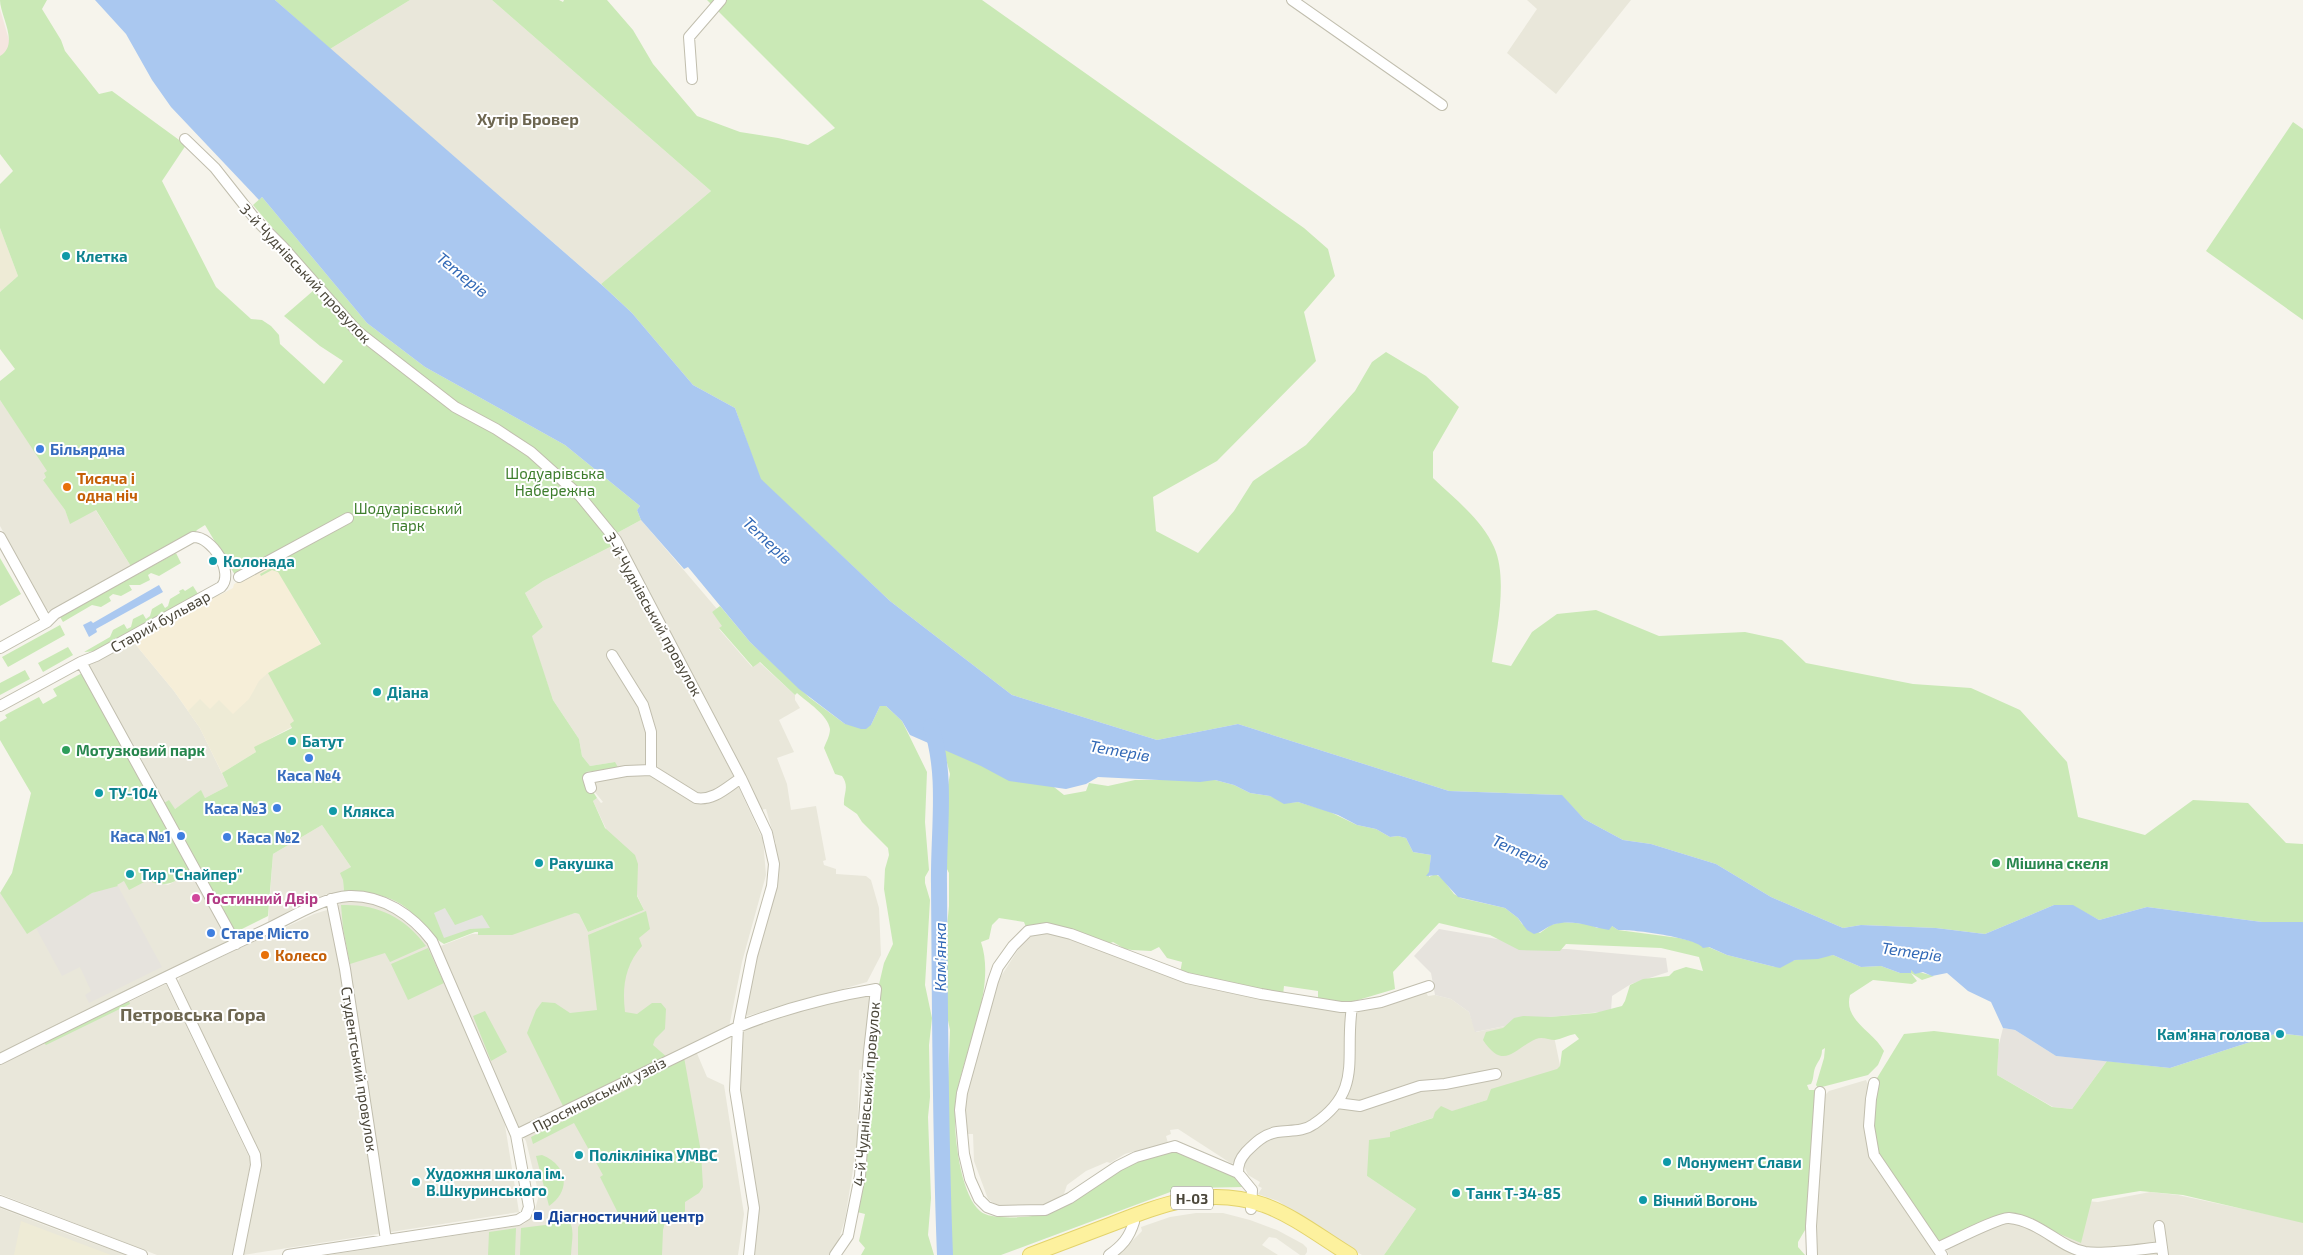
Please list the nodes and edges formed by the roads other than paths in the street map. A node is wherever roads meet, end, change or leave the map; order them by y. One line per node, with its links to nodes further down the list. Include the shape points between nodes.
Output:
1 (721, 0): 3 (street, via 689,37)
2 (1292, 0): 4 (street)
3 (692, 79)
4 (1442, 105)
5 (185, 139): 15 (street, 3-й Чуднівський провулок, via 360,335 455,408 519,443 560,478 599,518 623,553)
6 (348, 518): 8 (street)
7 (0, 537): 9 (street)
8 (239, 577)
9 (47, 622): 10 (street, Старий бульвар); 12 (street, Старий бульвар, via 55,614 193,537 201,538 211,546 226,574 221,588)
10 (0, 648)
11 (612, 655): 14 (street, via 643,705 651,732)
12 (81, 662): 13 (street, Старий бульвар); 18 (street)
13 (0, 706)
14 (651, 770): 15 (street, via 696,798 703,799 718,794); 16 (street, via 588,778)
15 (741, 778): 23 (street, 3-й Чуднівський провулок, via 767,833 774,869)
16 (591, 788)
17 (332, 900): 18 (street); 29 (street, via 359,896 385,903 408,916 432,941); 35 (street, Студентський провулок)
18 (236, 944): 19 (street)
19 (169, 976): 24 (street); 39 (street, via 255,1155 256,1165)
20 (1430, 986): 22 (street)
21 (876, 989): 23 (street, Просяновський узвіз, via 823,998); 42 (street, 4-й Чуднівський провулок, via 860,1176 848,1236)
22 (1352, 1007): 28 (street, via 1349,1074 1344,1093); 30 (street, via 1275,997 1187,978 1047,928 1028,931 1006,955 982,1014 963,1082 961,1104 964,1154 970,1179 979,1199 987,1207 998,1212 1045,1210 1136,1157 1175,1146)
23 (738, 1027): 29 (street, Просяновський узвіз); 41 (street, 3-й Чуднівський провулок, via 735,1090 754,1208)
24 (0, 1060)
25 (1496, 1074): 28 (street, via 1420,1086 1360,1106)
26 (1874, 1083): 36 (street, via 1870,1126 1874,1155 1912,1214)
27 (1820, 1092): 48 (street)
28 (1337, 1103): 30 (street, via 1308,1127 1262,1138 1242,1157)
29 (516, 1135): 35 (street, via 528,1198 528,1212 523,1218)
30 (1238, 1173): 32 (street, via 1252,1190)
31 (0, 1201): 38 (street)
32 (1251, 1205): 33 (main road, Н-03, via 1189,1206); 43 (main road, Н-03, via 1214,1198 1179,1200); 46 (main road, Н-03); 47 (main road, Н-03, via 1281,1213)
33 (1134, 1222): 44 (main road, Н-03); 45 (street, via 1123,1245)
34 (2159, 1226): 37 (street)
35 (386, 1240): 40 (street)
36 (1941, 1251): 37 (street, via 2007,1218 2037,1226 2085,1252)
37 (2162, 1251)
38 (142, 1255)
39 (238, 1255)
40 (288, 1255)
41 (749, 1255)
42 (835, 1255)
43 (1030, 1255)
44 (1049, 1255)
45 (1109, 1255)
46 (1338, 1255)
47 (1350, 1255)
48 (1812, 1255)

